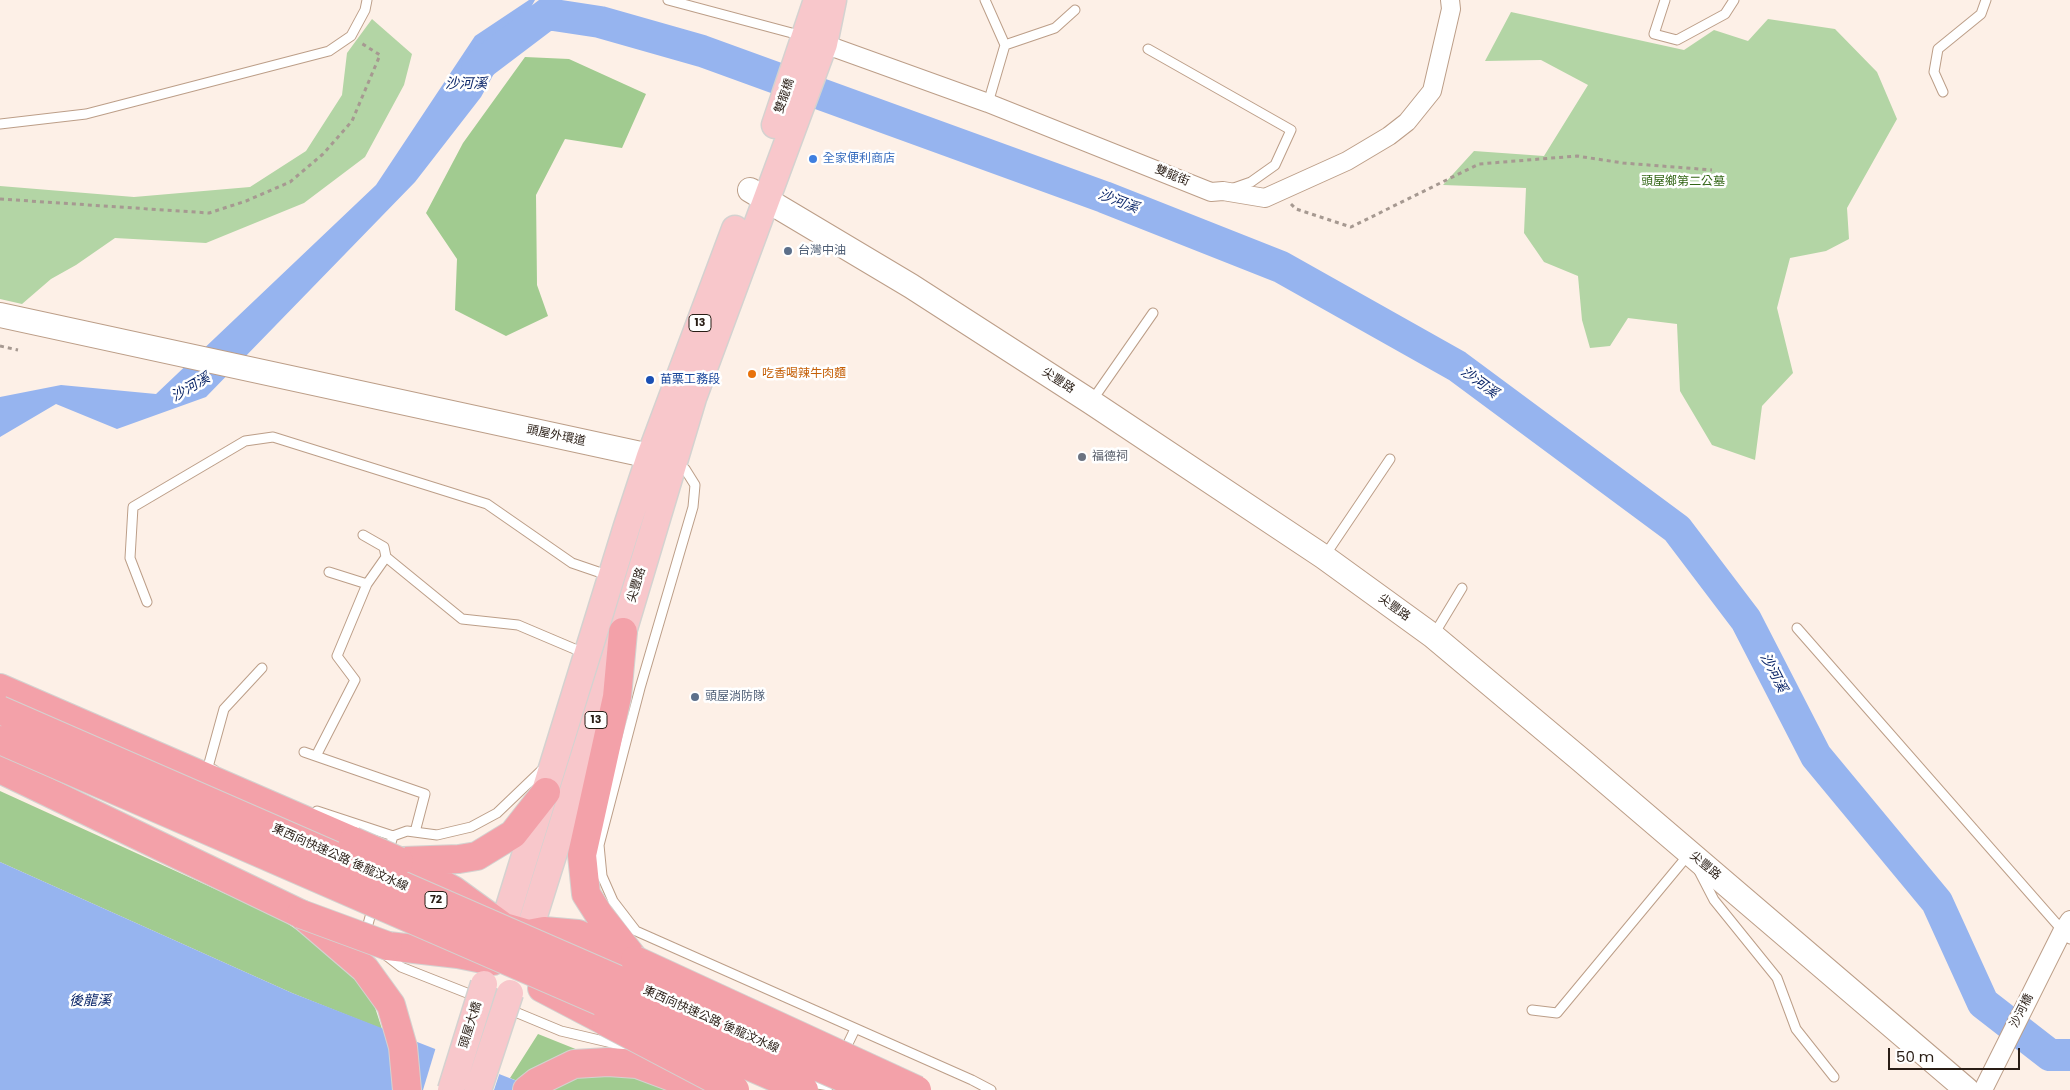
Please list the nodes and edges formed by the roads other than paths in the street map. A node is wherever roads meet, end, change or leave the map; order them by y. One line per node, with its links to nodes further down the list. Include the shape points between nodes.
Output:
1 (367, 0): 16 (lane, via 366,10 350,36 329,51 86,114)
2 (668, 0): 11 (lane)
3 (817, 0): 11 (main road, 13)
4 (833, 0): 11 (main road, 13)
5 (985, 0): 12 (lane)
6 (1450, 0): 18 (street, 雙龍街, via 1451,9 1432,91 1407,122 1347,161 1265,198)
7 (1665, 0): 8 (lane, via 1654,34 1677,40 1725,14)
8 (1734, 0)
9 (1986, 0): 14 (lane, via 1981,14 1938,49 1934,72)
10 (1075, 10): 12 (lane, via 1055,28)
11 (815, 41): 15 (street, 雙龍街); 17 (main road, 雙龍橋 / 13)
12 (1006, 45): 15 (lane)
13 (1148, 49): 18 (lane, via 1291,130 1275,166 1251,182)
14 (1943, 92)
15 (988, 103): 18 (street, 雙龍街, via 1211,192)
16 (0, 124)
17 (772, 157): 19 (main road, 尖豐路 / 13)
18 (1223, 191)
19 (758, 194): 22 (street, 尖豐路, via 911,286); 24 (main road, 尖豐路 / 13)
20 (1153, 312): 22 (lane)
21 (6, 316): 24 (street, 頭屋外環道)
22 (1091, 402): 27 (street, 尖豐路)
23 (1390, 459): 27 (lane)
24 (662, 461): 29 (main road, 尖豐路 / 13, via 627,526); 34 (main road, 尖豐路 / 13); 59 (lane, via 685,469 695,485 693,507 640,688 599,845 602,876 613,901 636,931)
25 (363, 536): 26 (lane, via 384,546)
26 (386, 557): 30 (lane); 36 (lane, via 462,619 518,625)
27 (1324, 557): 35 (street, 尖豐路)
28 (329, 572): 30 (lane)
29 (612, 577): 32 (lane, via 572,563 487,504 273,437 245,441 133,507 130,558); 36 (main road, 尖豐路 / 13)
30 (367, 584): 42 (lane, via 337,656 355,680)
31 (1462, 588): 35 (lane)
32 (147, 602)
33 (1797, 628): 55 (lane)
34 (623, 632): 54 (main road, 尖豐路 / 13); 56 (highway, via 617,697 582,855 586,894)
35 (1433, 636): 52 (street, 尖豐路)
36 (587, 654): 43 (main road, 尖豐路 / 13)
37 (262, 668): 45 (lane, via 224,709 208,767)
38 (0, 688): 51 (highway, bridge)
39 (0, 710): 68 (highway, 東西向快速公路 後龍汶水線 / 72, bridge)
40 (0, 740): 67 (highway, 72, bridge)
41 (304, 752): 42 (lane)
42 (316, 756): 50 (lane, via 425,794)
43 (555, 758): 47 (main road, 尖豐路 / 13); 50 (lane, via 497,813 471,827 437,835)
44 (0, 769): 53 (highway)
45 (226, 775)
46 (253, 787): 48 (lane)
47 (546, 792): 51 (highway, via 513,834 477,856 459,859); 54 (main road, 尖豐路 / 13)
48 (289, 802)
49 (308, 808): 51 (lane)
50 (415, 832): 51 (lane, via 407,832)
51 (396, 849): 54 (highway); 57 (lane, via 378,887 364,938 401,967)
52 (1690, 854): 58 (lane, via 1557,1013); 60 (lane, via 1714,900 1778,978 1796,1029); 71 (street, 尖豐路)
53 (301, 914): 57 (highway, bridge, via 388,946 458,954); 63 (highway, via 365,969 391,1005 403,1047)
54 (516, 930): 56 (highway, via 578,934); 57 (main road, 尖豐路 / 13)
55 (2067, 931): 72 (street, 沙河橋)
56 (634, 960): 69 (highway, bridge)
57 (499, 987): 61 (lane, via 561,1031); 62 (highway, bridge, via 605,1021); 64 (main road, 頭屋大橋 / 13, bridge); 65 (main road, 13, bridge)
58 (1532, 1010)
59 (855, 1028): 62 (lane, via 829,1086); 70 (lane)
60 (1834, 1077)
61 (709, 1078): 66 (highway, via 637,1064 574,1064)
62 (733, 1080)
63 (407, 1090)
64 (451, 1090)
65 (478, 1090)
66 (527, 1090)
67 (804, 1090)
68 (871, 1090)
69 (917, 1090)
70 (991, 1090)
71 (1967, 1090)
72 (1983, 1090)

